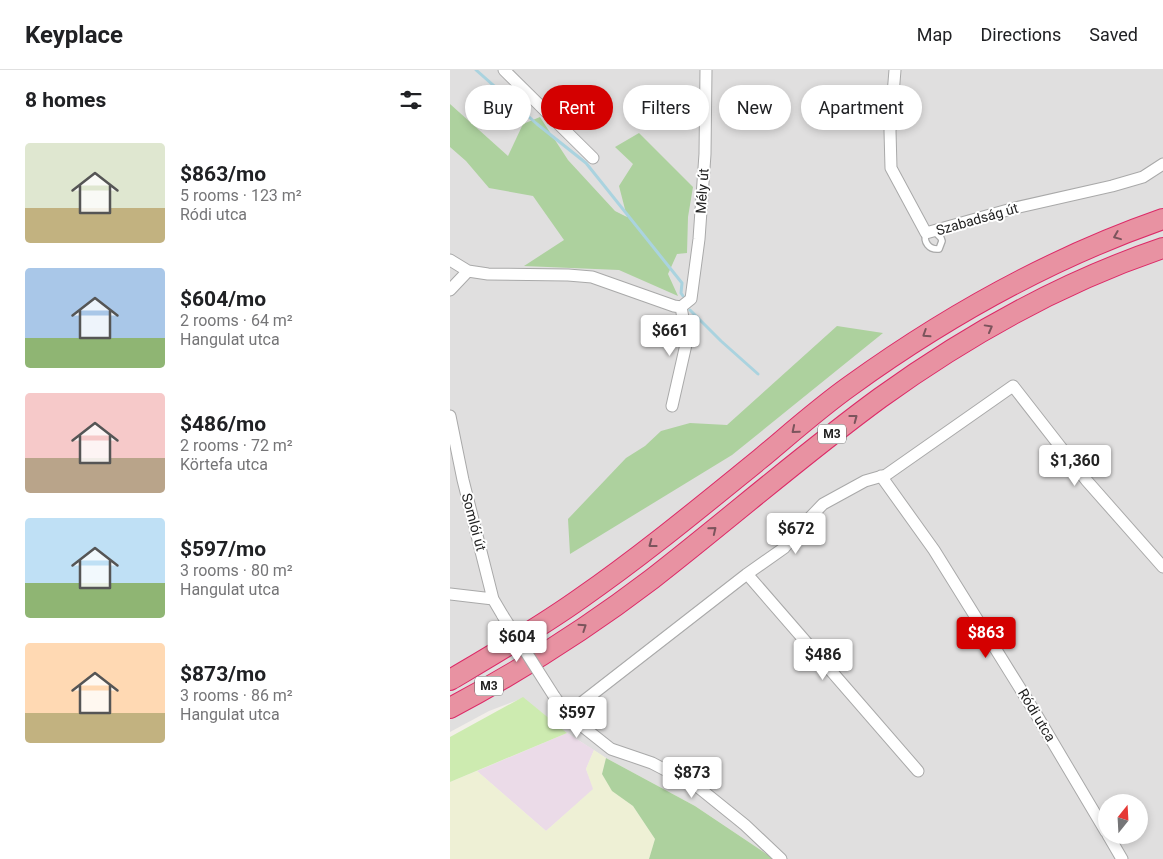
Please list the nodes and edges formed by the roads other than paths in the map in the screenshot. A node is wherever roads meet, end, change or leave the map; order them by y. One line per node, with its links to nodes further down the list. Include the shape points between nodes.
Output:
1 (504, 70): 4 (street)
2 (706, 70): 11 (street, Mély út, via 699,239 692,299)
3 (895, 70): 5 (street, Szabadság út, via 890,131 891,168 930,232 1143,177)
4 (593, 158)
5 (1163, 164)
6 (1163, 219): 19 (highway, M3, one-way to 19, via 1047,266 922,336 849,387 705,504 581,598)
7 (1163, 248): 20 (highway, M3, one-way to 7, via 528,664 635,591 834,433 940,357 1025,308)
8 (450, 260): 9 (street)
9 (468, 271): 10 (street); 11 (street, via 592,277)
10 (450, 290)
11 (681, 307): 12 (street, via 687,340)
12 (672, 406)
13 (450, 416): 18 (street, Somlói út)
14 (881, 476): 15 (street, via 1013,386 1087,481); 16 (street, via 865,480 823,504 784,548); 23 (street, Ródi utca, via 934,550)
15 (1163, 567)
16 (747, 574): 21 (street); 22 (street)
17 (450, 594): 18 (street)
18 (493, 599): 21 (street, Somlói út, bridge)
19 (450, 680)
20 (450, 708)
21 (567, 714): 25 (street, Somlói út, via 611,748 652,763 698,787 746,825)
22 (918, 771)
23 (1098, 819)
24 (1113, 844): 26 (street)
25 (781, 859)
26 (1122, 859)

